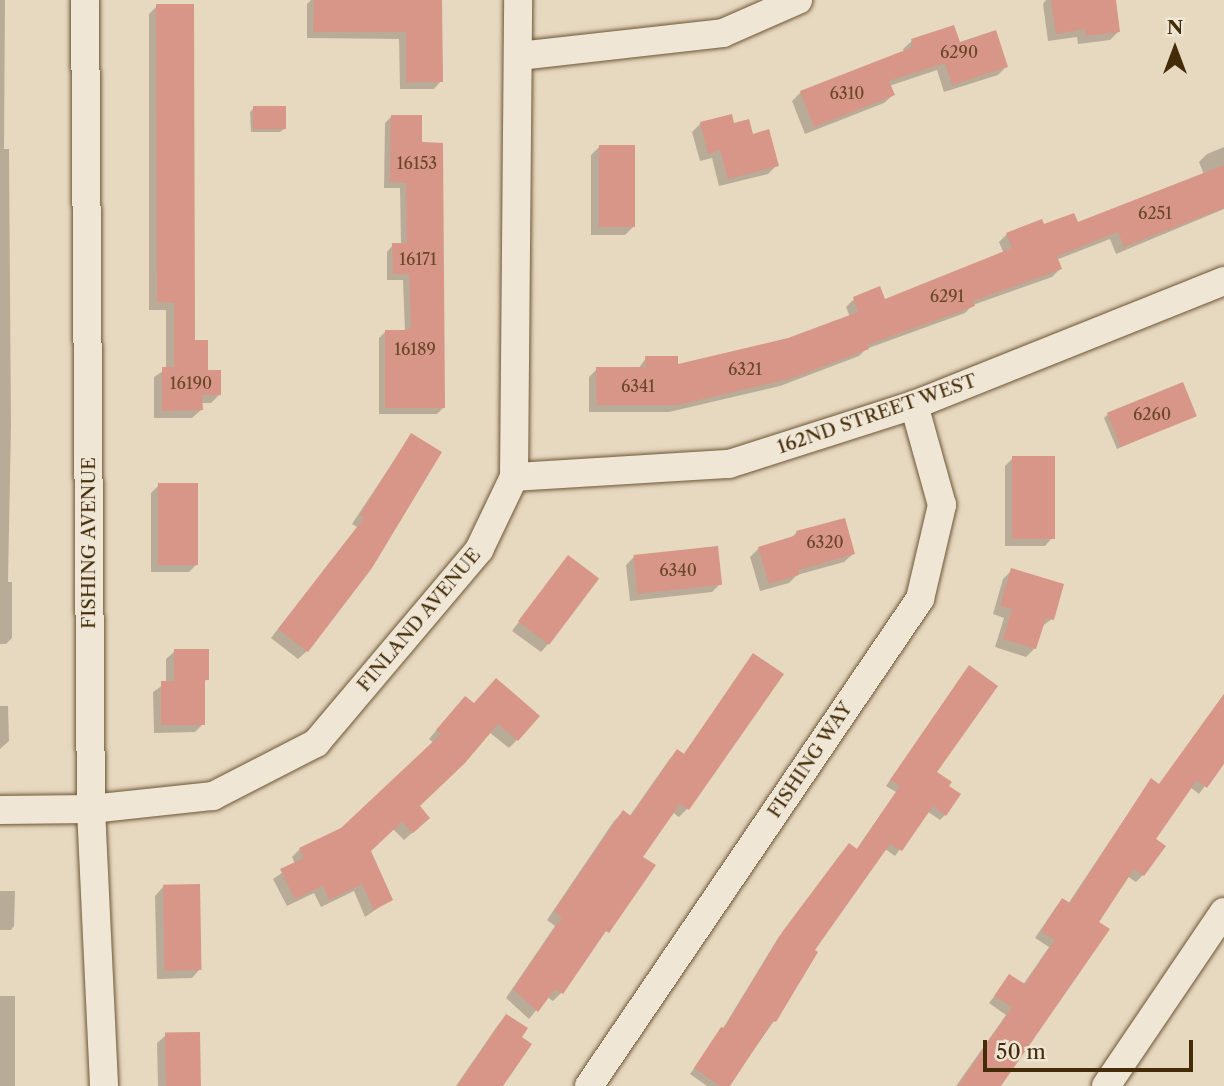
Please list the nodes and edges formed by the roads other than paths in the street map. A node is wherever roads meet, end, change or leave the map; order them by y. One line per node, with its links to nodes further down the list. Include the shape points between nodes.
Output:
1 (85, 0): 8 (street, FISHING AVENUE)
2 (518, 0): 4 (street, FINLAND AVENUE)
3 (798, 0): 4 (street, via 723,33)
4 (519, 56): 7 (street, FINLAND AVENUE)
5 (1224, 281): 6 (street, 162ND STREET WEST)
6 (914, 405): 7 (street, 162ND STREET WEST, via 729,464); 12 (street, FISHING WAY, via 942,505 920,599)
7 (514, 477): 8 (street, FINLAND AVENUE, via 479,550 316,743 213,796)
8 (91, 809): 9 (street, FINLAND AVENUE); 11 (street, FISHING AVENUE)
9 (0, 810)
10 (1224, 912): 13 (street)
11 (104, 1086)
12 (589, 1086)
13 (1106, 1086)

